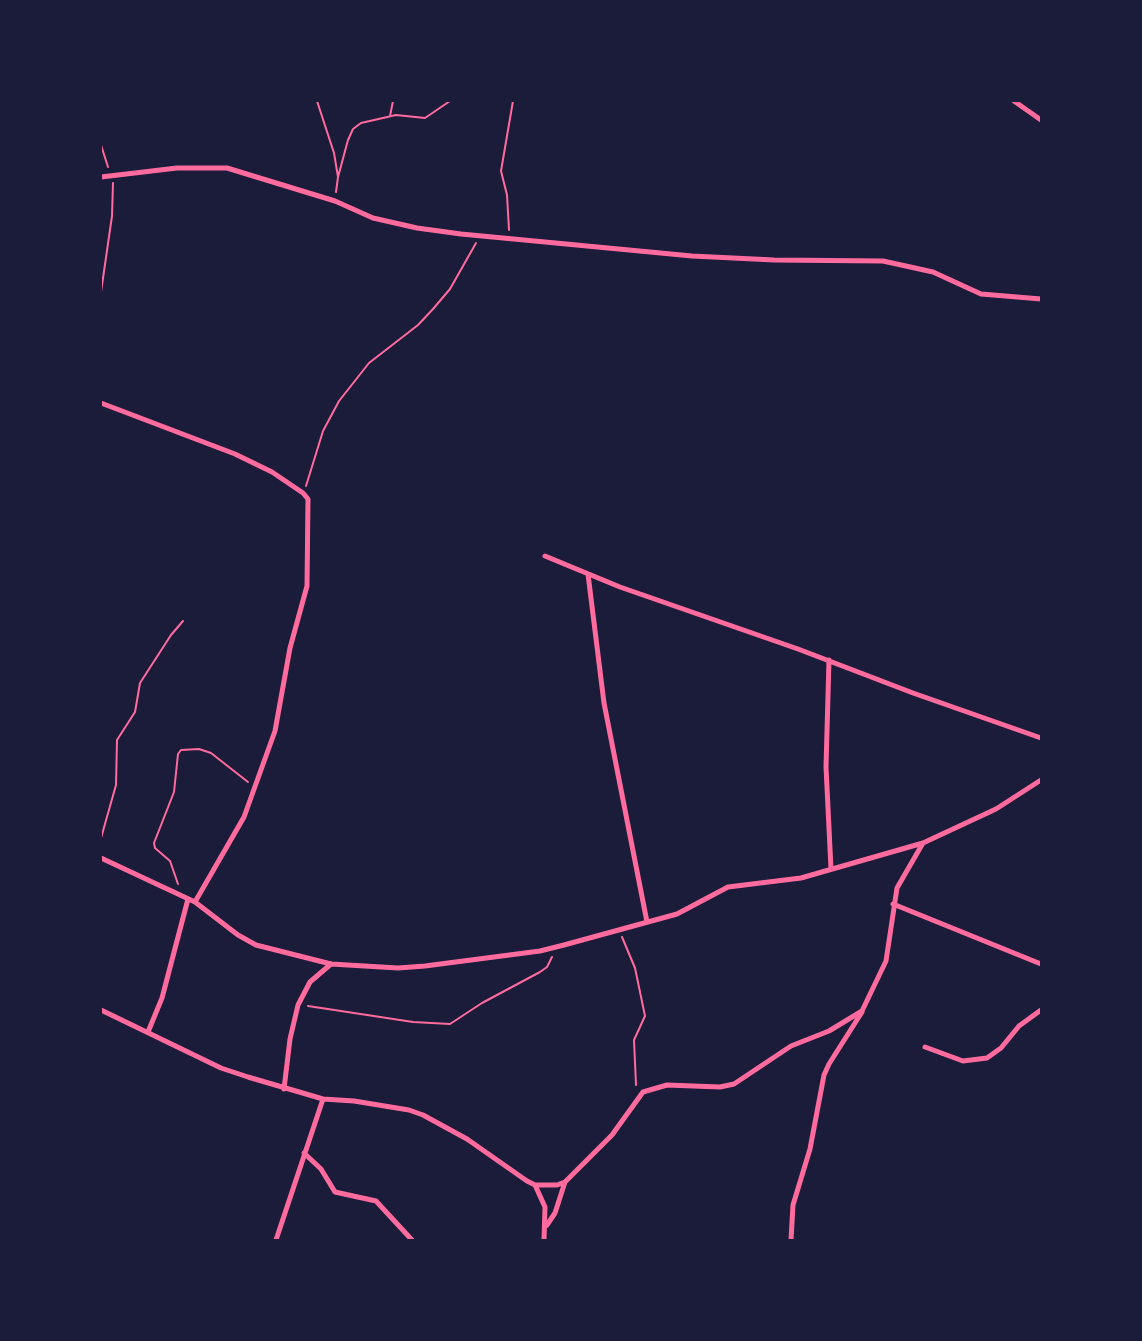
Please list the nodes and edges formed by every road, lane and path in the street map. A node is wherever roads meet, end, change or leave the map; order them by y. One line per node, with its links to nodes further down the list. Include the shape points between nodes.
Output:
1 (316, 101): 11 (path, via 330,137)
2 (393, 101): 6 (path)
3 (450, 101): 6 (path, via 425,118)
4 (513, 101): 14 (path, via 501,171 507,195)
5 (1014, 101): 7 (street)
6 (390, 116): 11 (path, via 361,123 353,129 343,152)
7 (1040, 118)
8 (101, 146): 9 (path)
9 (112, 175): 10 (street); 12 (street, via 177,168 227,168); 15 (path, via 112,216)
10 (101, 176)
11 (338, 177): 12 (path)
12 (335, 201): 13 (street, via 361,214 394,224)
13 (480, 236): 14 (street); 18 (path, via 450,289 433,310 369,364 338,401 323,431)
14 (509, 238): 16 (street, via 692,256 883,261 932,272 981,294)
15 (101, 292)
16 (1041, 299)
17 (101, 403): 18 (street, via 235,454 272,472)
18 (303, 493): 25 (street, via 308,504 307,586 290,648 275,732)
19 (545, 556): 20 (street)
20 (588, 574): 22 (street); 34 (street, via 604,702)
21 (183, 621): 26 (path, via 140,683 135,712 117,740 116,785)
22 (829, 660): 23 (street); 29 (street, via 826,767)
23 (1041, 738)
24 (1041, 780): 27 (street, via 996,809)
25 (256, 787): 30 (path, via 211,753 199,749 181,750 174,792 154,845 170,861); 32 (street, via 244,817)
26 (101, 838)
27 (923, 843): 29 (street); 33 (street, via 897,888)
28 (101, 858): 30 (street)
29 (831, 869): 34 (street, via 802,878 728,887 678,914)
30 (181, 896): 31 (street)
31 (188, 899): 32 (street); 43 (street, via 162,998)
32 (195, 902): 37 (street, via 256,945)
33 (893, 904): 38 (street); 41 (street, via 886,961)
34 (647, 922): 35 (street)
35 (619, 930): 36 (street); 46 (path, via 635,968 645,1016 634,1040)
36 (556, 947): 37 (street, via 413,968); 39 (path, via 547,967 450,1024 413,1022)
37 (331, 964): 39 (street, via 310,982)
38 (1041, 964)
39 (298, 1005): 45 (street)
40 (1041, 1010): 44 (street, via 1019,1026 987,1058 963,1061)
41 (862, 1011): 46 (street, via 829,1031 791,1046 738,1083 725,1087 667,1085 650,1088); 55 (street, via 824,1075 810,1150 793,1205)
42 (102, 1012): 43 (street)
43 (148, 1032): 45 (street, via 221,1068)
44 (925, 1047)
45 (284, 1089): 47 (street)
46 (638, 1097): 49 (street, via 612,1135)
47 (323, 1099): 48 (street); 50 (street, via 354,1101 423,1115 467,1139)
48 (304, 1153): 52 (street); 53 (street, via 321,1169 334,1192 376,1201)
49 (565, 1182): 50 (street, via 552,1186); 51 (street, via 555,1212)
50 (535, 1185): 51 (street, via 545,1207)
51 (546, 1226): 54 (street)
52 (276, 1240)
53 (412, 1240)
54 (544, 1240)
55 (791, 1240)

